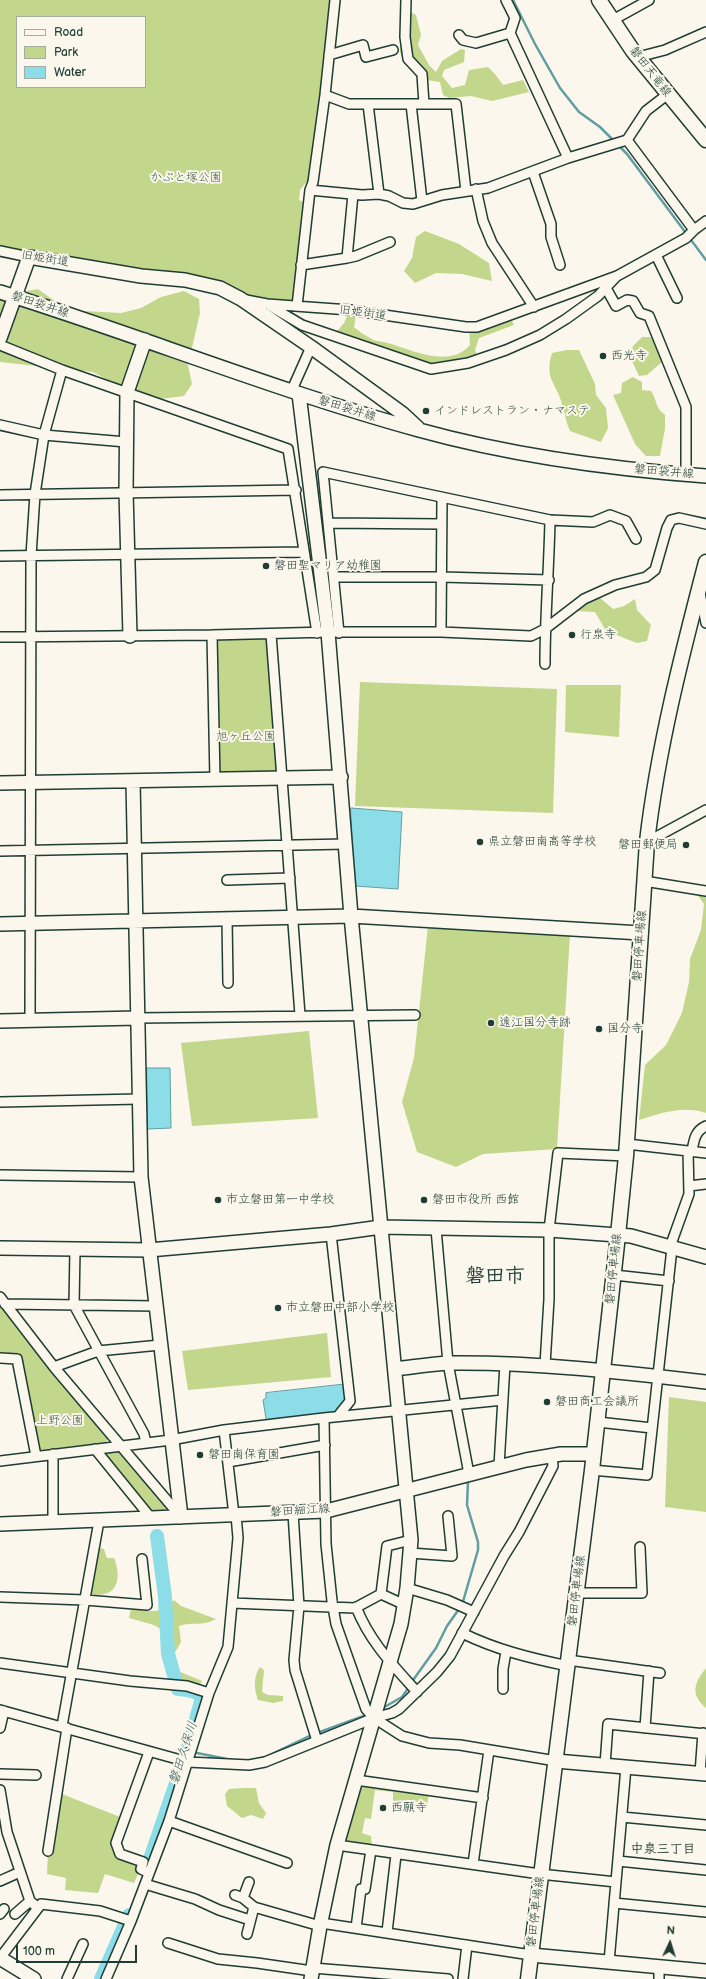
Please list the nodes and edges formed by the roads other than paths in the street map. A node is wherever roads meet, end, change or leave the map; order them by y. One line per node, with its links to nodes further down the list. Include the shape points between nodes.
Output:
1 (335, 0): 11 (street)
2 (406, 0): 17 (street, via 405,37 408,59 422,74)
3 (506, 0): 8 (street, via 515,18)
4 (598, 0): 6 (main road, 磐田天竜線)
5 (649, 0): 6 (street)
6 (611, 21): 12 (main road, 磐田天竜線)
7 (706, 32): 12 (street, via 665,50)
8 (510, 33): 9 (street, via 476,43 463,40); 20 (street)
9 (459, 34)
10 (393, 50): 11 (street, via 366,57 363,44)
11 (329, 55): 14 (street)
12 (638, 57): 13 (main road, 磐田天竜線)
13 (668, 94): 18 (street, via 646,111); 19 (main road, 磐田天竜線)
14 (325, 95): 15 (street, via 350,104); 23 (street)
15 (368, 104): 16 (street); 26 (street)
16 (411, 104): 17 (street); 27 (street)
17 (424, 104): 24 (street, via 456,104)
18 (627, 140): 20 (street); 29 (street)
19 (706, 140)
20 (568, 158): 21 (street)
21 (533, 172): 22 (street, via 507,182); 36 (street, via 551,224 551,237)
22 (476, 189): 24 (street); 45 (street, via 483,221 492,243)
23 (310, 190): 25 (street); 35 (street)
24 (466, 191): 27 (street)
25 (353, 194): 26 (street); 34 (street)
26 (379, 194): 27 (street, via 403,203)
27 (422, 202)
28 (706, 221): 29 (street, 旧姫街道)
29 (694, 230): 32 (street, 旧姫街道, via 686,238)
30 (390, 242): 34 (street)
31 (0, 251): 33 (street, 旧姫街道)
32 (656, 255): 37 (street, 旧姫街道); 41 (street)
33 (29, 257): 40 (street); 42 (street, 旧姫街道, via 141,276 210,284)
34 (347, 258): 35 (street)
35 (302, 265): 44 (street)
36 (560, 265)
37 (617, 276): 38 (street); 45 (street, 旧姫街道)
38 (606, 288): 43 (street, via 566,319 540,335 468,363 431,369 302,325); 57 (street, via 616,306 627,300 633,301 640,313 649,316 686,407)
39 (0, 292): 40 (street, 磐田袋井線)
40 (14, 296): 46 (street); 47 (street, 磐田袋井線)
41 (677, 298)
42 (241, 299): 43 (street, 旧姫街道); 49 (street)
43 (267, 304): 44 (street, 旧姫街道)
44 (297, 306): 45 (street, 旧姫街道, via 350,310 466,327 489,324)
45 (534, 307)
46 (0, 338)
47 (145, 340): 51 (street); 52 (street, 磐田袋井線)
48 (0, 345): 50 (street)
49 (312, 347): 52 (street); 54 (street, via 403,414)
50 (62, 370): 51 (street); 55 (street)
51 (127, 392): 56 (street); 59 (street, via 288,449)
52 (295, 393): 54 (street, 磐田袋井線); 80 (street)
53 (0, 425): 55 (street)
54 (420, 430): 57 (street, 磐田袋井線, via 517,452 576,462)
55 (44, 435): 56 (street); 61 (street)
56 (126, 442): 60 (street)
57 (686, 475): 58 (street, 磐田袋井線)
58 (706, 476)
59 (296, 490): 60 (street); 69 (street)
60 (126, 492): 61 (street); 70 (street)
61 (35, 494): 62 (street); 72 (street)
62 (0, 495)
63 (442, 498): 64 (street); 65 (street, via 323,472); 66 (street)
64 (550, 520): 68 (street, via 593,522 610,515 626,521); 76 (street)
65 (328, 523): 66 (street); 74 (street)
66 (442, 524): 75 (street)
67 (706, 524): 79 (street, via 679,518 671,520 655,570 646,577 615,585 584,599)
68 (636, 539)
69 (304, 552): 70 (street); 80 (street)
70 (128, 555): 72 (street); 84 (street)
71 (0, 556): 72 (street)
72 (31, 556): 86 (street)
73 (706, 562): 77 (main road, 磐田停車場線)
74 (334, 577): 75 (street); 80 (street)
75 (442, 577): 76 (street); 81 (street)
76 (549, 580): 79 (street)
77 (703, 586): 78 (street); 95 (main road, 磐田停車場線, via 660,752)
78 (706, 623)
79 (545, 629): 81 (street, via 531,636); 87 (street)
80 (328, 632): 81 (street); 82 (street); 88 (street)
81 (441, 632)
82 (271, 634): 83 (street); 89 (street)
83 (212, 635): 84 (street); 90 (street)
84 (130, 636): 86 (street)
85 (0, 637): 86 (street)
86 (30, 637): 92 (street)
87 (545, 664)
88 (341, 777): 89 (street); 96 (street)
89 (282, 778): 90 (street); 97 (street)
90 (215, 780): 91 (street)
91 (133, 781): 92 (street); 98 (street)
92 (30, 782): 93 (street); 100 (street)
93 (0, 783)
94 (706, 810): 95 (street)
95 (647, 842): 103 (main road, 磐田停車場線)
96 (346, 844): 97 (street); 105 (street)
97 (287, 846): 98 (street); 101 (street)
98 (134, 848): 100 (street); 108 (street)
99 (0, 851): 100 (street)
100 (31, 851): 109 (street)
101 (290, 878): 102 (street); 106 (street)
102 (227, 880)
103 (644, 880): 104 (street); 111 (main road, 磐田停車場線)
104 (706, 891)
105 (351, 916): 106 (street); 111 (street); 114 (street)
106 (293, 917): 107 (street); 113 (street)
107 (227, 919): 108 (street); 112 (street)
108 (135, 921): 109 (street); 116 (street)
109 (31, 923): 110 (street); 117 (street)
110 (0, 924)
111 (640, 933): 122 (main road, 磐田停車場線)
112 (228, 983)
113 (300, 1015): 114 (street); 116 (street)
114 (361, 1015): 115 (street); 129 (street)
115 (416, 1015)
116 (138, 1018): 117 (street); 119 (street)
117 (30, 1020): 118 (street)
118 (0, 1021)
119 (139, 1099): 120 (street); 126 (street)
120 (0, 1102)
121 (706, 1126): 123 (street, via 698,1132)
122 (627, 1150): 123 (street); 131 (street, via 558,1153); 133 (main road, 磐田停車場線)
123 (690, 1151): 124 (street); 128 (street)
124 (706, 1153)
125 (0, 1175): 126 (street)
126 (141, 1177): 137 (street)
127 (706, 1184): 128 (street)
128 (689, 1186): 135 (street, via 689,1194)
129 (381, 1227): 130 (street); 132 (street); 151 (street)
130 (436, 1229): 131 (street); 147 (street)
131 (549, 1230): 133 (street); 149 (street, via 549,1299)
132 (331, 1234): 137 (street); 158 (street, via 350,1401)
133 (618, 1235): 135 (street, via 631,1236); 139 (main road, 磐田停車場線)
134 (0, 1248): 136 (street)
135 (671, 1248): 138 (street); 140 (street)
136 (75, 1249): 137 (street); 142 (street)
137 (149, 1250): 143 (street)
138 (706, 1256)
139 (614, 1275): 140 (street); 152 (main road, 磐田停車場線)
140 (668, 1281): 153 (street)
141 (3, 1301): 142 (street); 150 (street)
142 (74, 1305): 143 (street); 145 (street)
143 (155, 1306): 144 (street)
144 (160, 1345): 145 (street); 163 (street)
145 (98, 1351): 150 (street); 164 (street)
146 (0, 1358): 170 (street, via 17,1359)
147 (448, 1363): 148 (street); 151 (street); 156 (street)
148 (505, 1364): 149 (street); 155 (street)
149 (545, 1365): 152 (street)
150 (54, 1367): 166 (street)
151 (395, 1369): 157 (street)
152 (604, 1370): 153 (street); 160 (main road, 磐田停車場線)
153 (657, 1376): 154 (street); 161 (street)
154 (706, 1382)
155 (503, 1400): 156 (street); 174 (street)
156 (456, 1405): 157 (street); 176 (street)
157 (399, 1411): 158 (street); 177 (street)
158 (338, 1416): 159 (street)
159 (324, 1418): 162 (street); 165 (street)
160 (598, 1422): 161 (street); 169 (main road, 磐田停車場線)
161 (652, 1428): 175 (street, via 647,1475)
162 (224, 1430): 163 (street); 173 (street)
163 (171, 1440): 164 (street); 182 (street)
164 (146, 1442): 166 (street)
165 (325, 1445): 173 (street); 178 (street)
166 (120, 1446): 167 (street); 182 (street)
167 (96, 1449): 168 (street); 183 (street)
168 (53, 1454): 170 (street); 185 (street)
169 (594, 1454): 171 (street, 磐田細江線); 175 (main road, 磐田停車場線)
170 (36, 1456): 172 (street)
171 (552, 1456): 174 (street, 磐田細江線); 201 (street, via 553,1466)
172 (0, 1461)
173 (228, 1462): 180 (street)
174 (499, 1466): 176 (street, 磐田細江線)
175 (592, 1470): 192 (main road, 磐田停車場線)
176 (469, 1474): 177 (street, 磐田細江線)
177 (407, 1491): 178 (street, 磐田細江線); 187 (street)
178 (326, 1511): 179 (street, 磐田細江線); 199 (street, via 326,1544)
179 (293, 1513): 180 (street, 磐田細江線); 197 (street)
180 (235, 1515): 182 (street, 磐田細江線); 196 (street, via 238,1538)
181 (448, 1516): 189 (street, via 452,1556)
182 (181, 1517): 183 (street, 磐田細江線)
183 (151, 1518): 184 (street, 磐田細江線)
184 (99, 1520): 185 (street, 磐田細江線); 195 (street)
185 (54, 1522): 186 (street, 磐田細江線)
186 (0, 1524)
187 (411, 1540): 189 (street); 193 (street, via 388,1546)
188 (640, 1547): 192 (street, via 642,1593)
189 (410, 1553): 191 (street)
190 (142, 1559): 195 (street, via 147,1605)
191 (407, 1588): 198 (street); 201 (street, via 447,1600)
192 (577, 1593): 206 (main road, 磐田停車場線)
193 (381, 1594): 198 (street); 200 (street)
194 (0, 1597): 195 (street)
195 (85, 1600): 209 (street)
196 (232, 1603): 197 (street); 212 (street, via 228,1647)
197 (298, 1606): 199 (street); 219 (street, via 295,1670)
198 (405, 1606): 204 (street)
199 (333, 1607): 200 (street); 214 (street, via 346,1655 366,1709)
200 (356, 1607): 204 (street, via 371,1638)
201 (474, 1612): 202 (street)
202 (462, 1633): 203 (street); 211 (street, via 450,1656)
203 (506, 1652): 206 (street); 210 (street)
204 (390, 1662): 211 (street); 214 (street)
205 (0, 1663): 209 (street)
206 (568, 1663): 207 (street); 223 (main road, 磐田停車場線)
207 (649, 1671): 208 (street); 217 (street)
208 (660, 1673)
209 (72, 1674): 212 (street, via 187,1686); 215 (street)
210 (503, 1689)
211 (417, 1692): 214 (street, via 399,1709)
212 (209, 1694): 222 (street)
213 (2, 1711): 215 (street); 216 (street)
214 (374, 1718): 219 (street); 220 (street, via 402,1736 429,1743); 229 (street)
215 (64, 1727): 221 (street); 238 (street)
216 (0, 1728)
217 (645, 1728): 218 (street); 224 (street, via 608,1724)
218 (705, 1733): 226 (street)
219 (317, 1741): 222 (street, via 264,1762 249,1765)
220 (490, 1750): 223 (street); 231 (street)
221 (149, 1752): 222 (street); 245 (street, via 116,1843 120,1854 144,1862 141,1869)
222 (188, 1762): 233 (street)
223 (556, 1762): 224 (street); 246 (main road, 磐田停車場線)
224 (605, 1765): 225 (street)
225 (626, 1767): 226 (street); 232 (street)
226 (703, 1773)
227 (0, 1774): 228 (street)
228 (36, 1775)
229 (356, 1780): 231 (street); 236 (street)
230 (0, 1790): 235 (street)
231 (483, 1798): 242 (street)
232 (622, 1816): 234 (street); 240 (street)
233 (169, 1821): 241 (street); 245 (street)
234 (706, 1825)
235 (3, 1829): 244 (street)
236 (337, 1845): 237 (street); 259 (street)
237 (370, 1850): 239 (street); 260 (street)
238 (48, 1851)
239 (396, 1855): 242 (street); 261 (street)
240 (618, 1861): 243 (street); 249 (street)
241 (287, 1863)
242 (473, 1864): 246 (street)
243 (706, 1870)
244 (20, 1872): 247 (street); 251 (street)
245 (149, 1873): 250 (street)
246 (540, 1874): 249 (street); 266 (main road, 磐田停車場線)
247 (0, 1881)
248 (249, 1882): 253 (street, via 239,1897)
249 (616, 1882): 252 (street)
250 (145, 1884): 257 (street, via 195,1899); 258 (street)
251 (30, 1901): 254 (street); 256 (street)
252 (614, 1903): 255 (street); 268 (street)
253 (254, 1906): 257 (street); 259 (street)
254 (38, 1908): 258 (street, via 41,1904 100,1911); 267 (street)
255 (706, 1912)
256 (15, 1914)
257 (250, 1920): 262 (street)
258 (132, 1922): 274 (street)
259 (320, 1925): 260 (street); 270 (street)
260 (356, 1928): 261 (street)
261 (387, 1932): 265 (street)
262 (247, 1934)
263 (168, 1943): 270 (street, via 218,1959)
264 (83, 1944): 273 (street)
265 (467, 1945): 266 (street); 276 (street)
266 (531, 1955): 268 (street); 277 (main road, 磐田停車場線)
267 (0, 1958): 272 (street)
268 (609, 1962): 271 (street)
269 (706, 1971): 271 (street)
270 (312, 1973): 275 (street)
271 (659, 1973)
272 (26, 1977)
273 (67, 1979)
274 (106, 1979)
275 (443, 1979)
276 (463, 1979)
277 (528, 1979)

